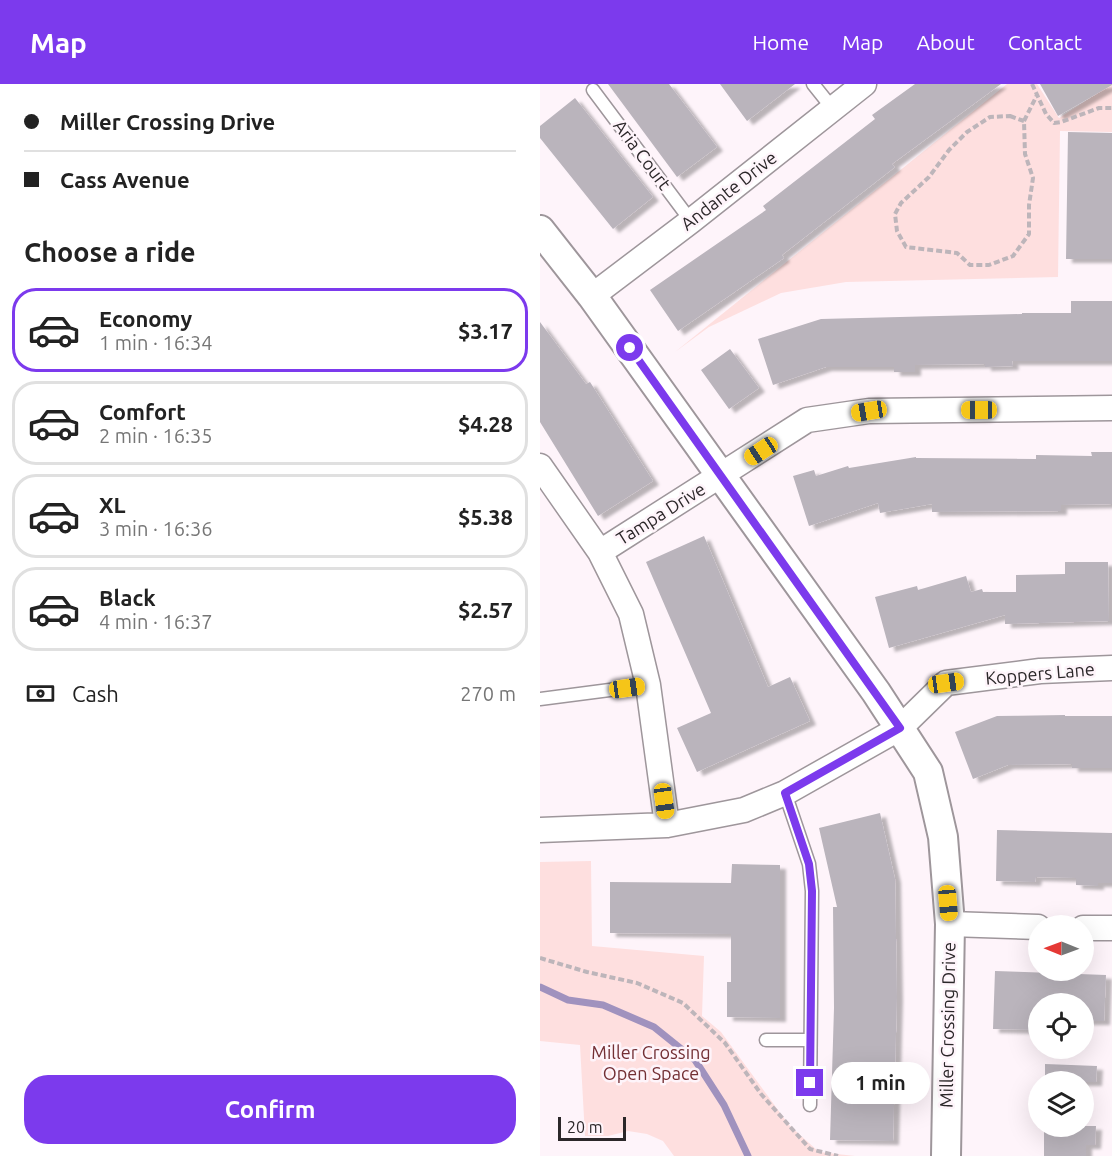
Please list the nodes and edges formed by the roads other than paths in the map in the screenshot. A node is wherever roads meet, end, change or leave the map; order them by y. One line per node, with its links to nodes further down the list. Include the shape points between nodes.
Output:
1 (813, 84): 4 (lane)
2 (864, 84): 4 (street, Andante Drive)
3 (593, 90): 5 (lane, Aria Court)
4 (833, 109): 5 (street, Andante Drive)
5 (691, 221): 7 (street, Andante Drive)
6 (540, 230): 7 (street, Miller Crossing Drive)
7 (592, 296): 10 (street, Miller Crossing Drive)
8 (1112, 408): 10 (street, Tampa Drive, via 869,411 807,420)
9 (540, 467): 11 (street)
10 (721, 477): 11 (street, Tampa Drive); 15 (street, Miller Crossing Drive)
11 (600, 552): 13 (street, via 631,614)
12 (1112, 668): 15 (street, Koppers Lane, via 1040,671 946,683)
13 (648, 685): 14 (lane); 17 (street)
14 (540, 699)
15 (900, 728): 16 (street, Koppers Lane); 19 (street, Miller Crossing Drive, via 928,772 944,837)
16 (785, 793): 17 (street, Koppers Lane, via 744,810); 24 (lane, via 809,864 812,891)
17 (667, 825): 18 (street, Koppers Lane)
18 (540, 830)
19 (950, 924): 20 (street); 26 (street, Miller Crossing Drive)
20 (1028, 927)
21 (1094, 928): 22 (street)
22 (1112, 928)
23 (766, 1040): 24 (lane)
24 (810, 1040): 25 (lane)
25 (810, 1105)
26 (946, 1156)

